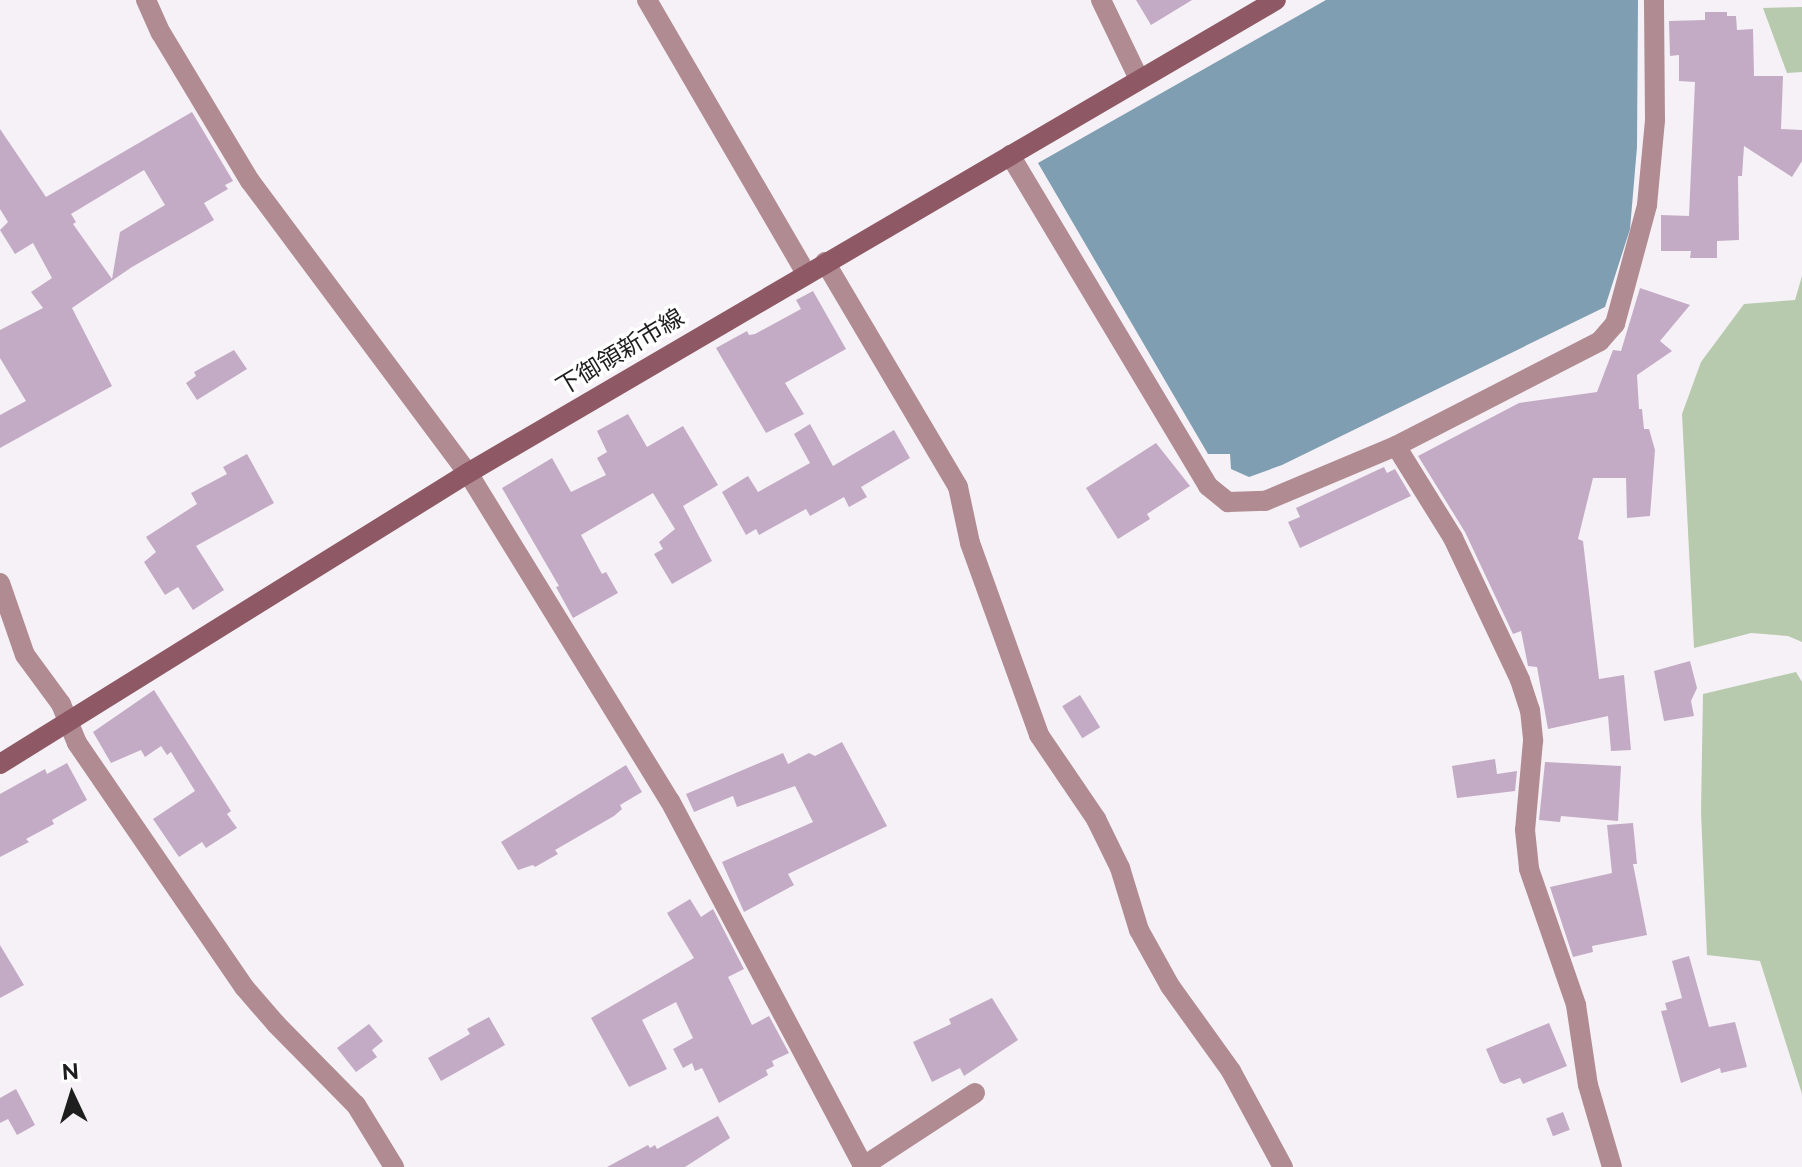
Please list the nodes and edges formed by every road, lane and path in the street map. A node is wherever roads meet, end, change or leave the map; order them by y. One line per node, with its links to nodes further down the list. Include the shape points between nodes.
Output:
1 (146, 0): 11 (street, via 250,181)
2 (647, 0): 9 (street)
3 (1101, 0): 6 (street)
4 (1276, 0): 6 (main road, 下御領新市線)
5 (1654, 0): 10 (street, via 1655,120 1647,205 1615,324 1600,341)
6 (1139, 79): 7 (main road, 下御領新市線)
7 (1010, 155): 8 (main road, 下御領新市線); 10 (street, via 1208,486 1228,502 1265,501)
8 (825, 262): 9 (main road, 下御領新市線); 18 (street, via 958,487 970,543 1039,735 1096,819 1120,868 1139,930 1170,986 1231,1071)
9 (806, 273): 11 (main road, 下御領新市線)
10 (1396, 446): 19 (street, via 1453,538 1530,710 1533,741 1525,830 1529,869 1576,1005 1588,1085)
11 (468, 473): 13 (main road, 下御領新市線); 17 (street, via 670,801)
12 (0, 583): 13 (street, via 25,655 61,704)
13 (67, 721): 14 (main road, 下御領新市線); 16 (street, via 244,987 356,1105)
14 (0, 764)
15 (975, 1093): 17 (street)
16 (394, 1167)
17 (863, 1167)
18 (1283, 1167)
19 (1612, 1167)

